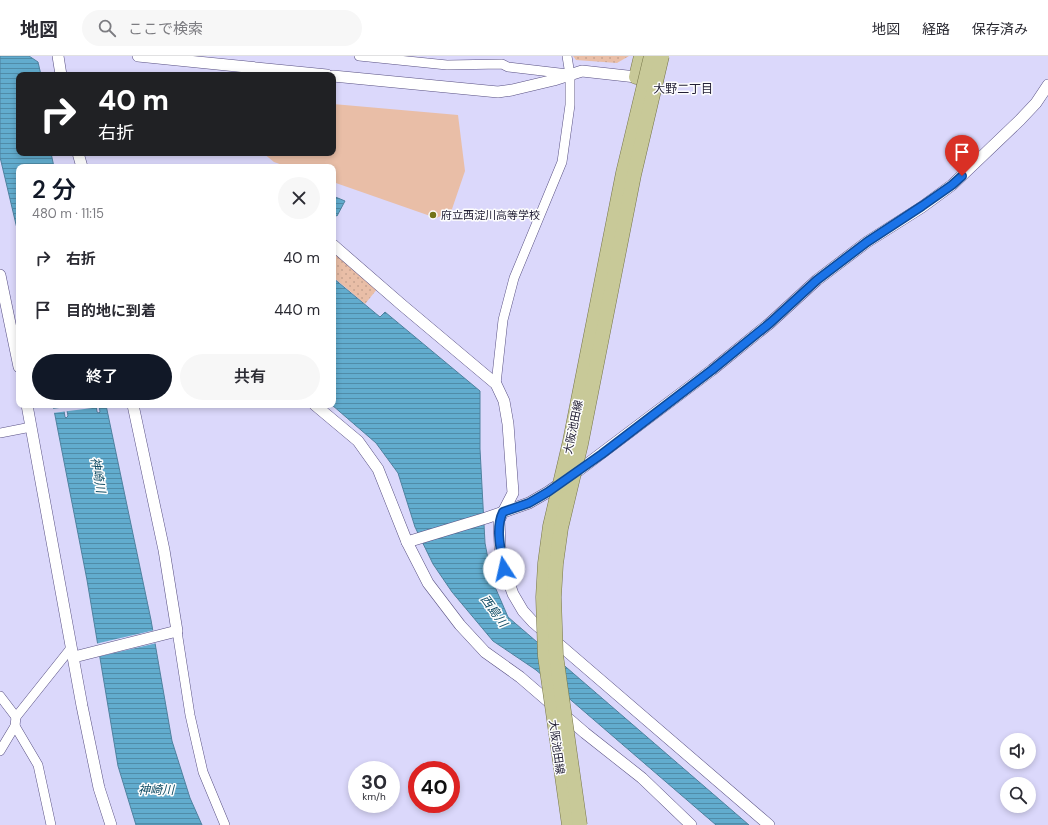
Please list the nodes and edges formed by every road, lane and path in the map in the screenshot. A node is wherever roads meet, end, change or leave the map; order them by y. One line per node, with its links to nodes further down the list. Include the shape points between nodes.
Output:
1 (58, 56): 10 (street)
2 (138, 56): 11 (street)
3 (359, 56): 9 (street, via 446,65)
4 (567, 56): 12 (street)
5 (641, 56): 14 (main road)
6 (652, 56): 35 (main road, 大阪池田線, bridge, via 623,173 570,441 550,526 545,563 542,597 545,656)
7 (662, 56): 36 (main road, 大阪池田線, bridge, via 634,175 581,444 561,528 556,564 556,655)
8 (669, 56): 14 (main road, via 662,82)
9 (502, 60): 12 (street, via 508,67)
10 (61, 72)
11 (297, 72)
12 (570, 75): 13 (street, via 498,92); 14 (street, via 582,71); 19 (street, via 570,105 562,162 514,278 503,320)
13 (336, 76)
14 (636, 77)
15 (1048, 85): 25 (street, via 1020,120 952,185 867,242 712,370 602,454 548,492 529,503)
16 (336, 248): 19 (street)
17 (0, 275): 18 (street)
18 (16, 352)
19 (496, 384): 25 (street, via 504,401 508,424 513,493)
20 (28, 408): 23 (street)
21 (134, 408): 27 (street, via 164,550)
22 (319, 408): 26 (street, via 358,441 378,469)
23 (31, 427): 24 (street); 28 (street)
24 (0, 433)
25 (503, 512): 26 (street); 38 (street, via 499,520 504,569 513,594 533,622)
26 (411, 541): 37 (street, via 428,583 460,625 485,652 520,676 642,778)
27 (174, 632): 28 (street); 34 (street, via 203,772)
28 (75, 653): 30 (street); 33 (street, via 82,706 98,788)
29 (0, 696): 30 (street)
30 (16, 722): 31 (street); 32 (street, via 38,765)
31 (0, 751)
32 (51, 825)
33 (111, 825)
34 (225, 825)
35 (569, 825)
36 (580, 825)
37 (691, 825)
38 (769, 825)

